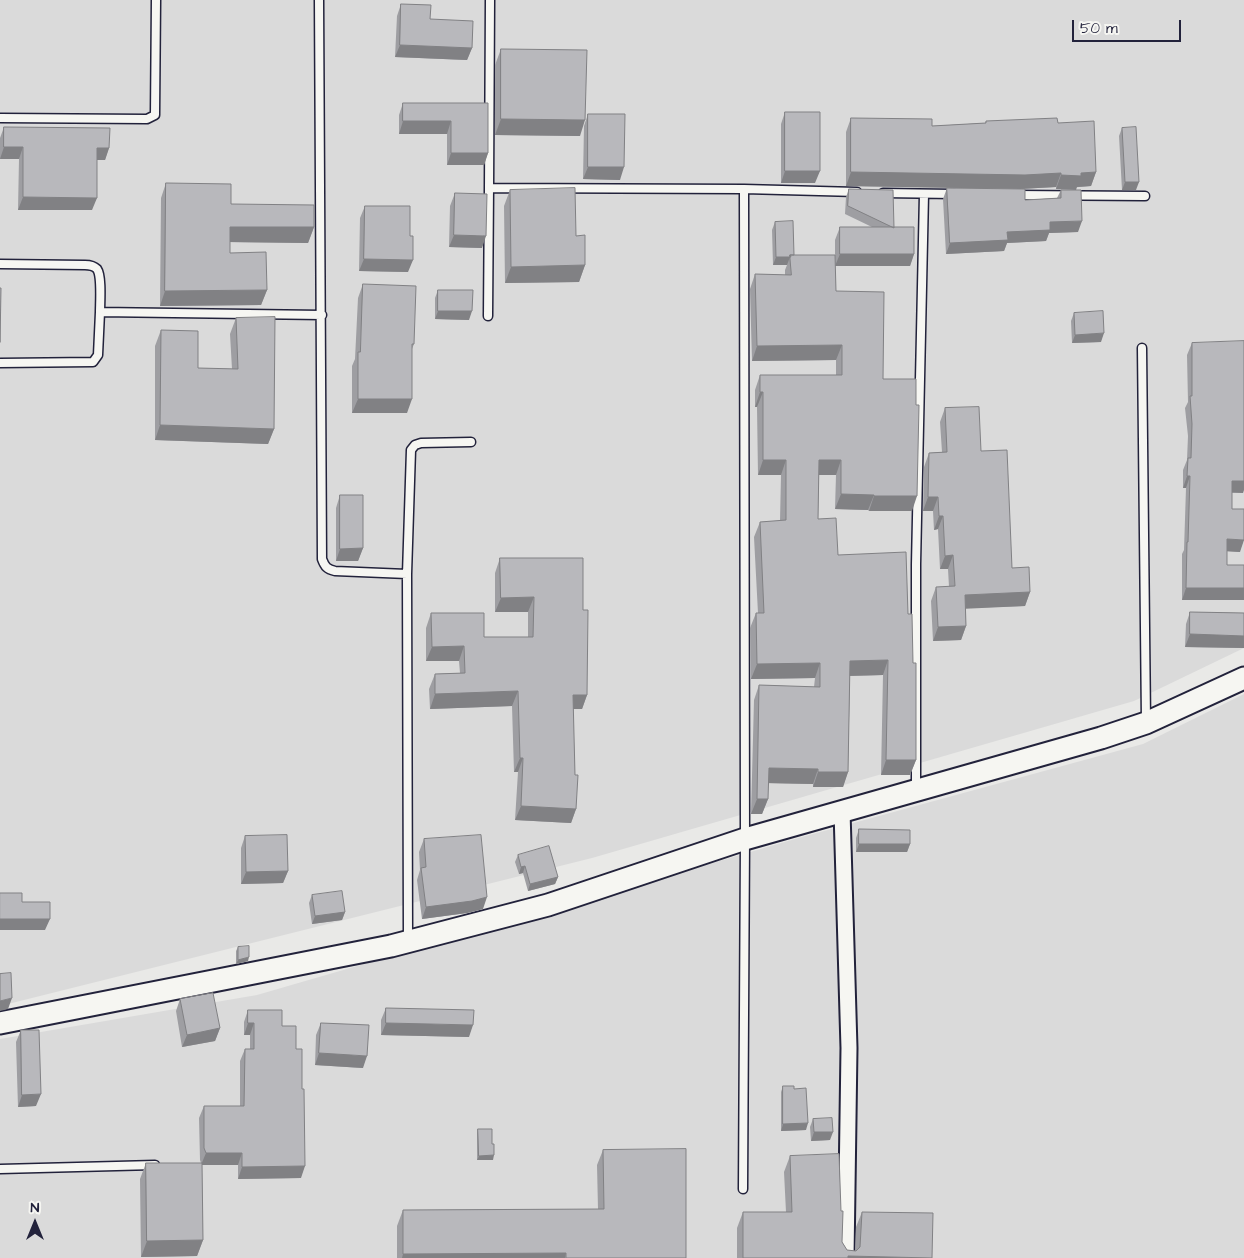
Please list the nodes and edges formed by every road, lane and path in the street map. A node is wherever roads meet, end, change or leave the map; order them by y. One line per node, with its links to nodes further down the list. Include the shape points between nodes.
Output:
1 (156, 0): 4 (lane, via 155,115 147,119)
2 (319, 0): 15 (lane)
3 (490, 0): 5 (lane)
4 (0, 118)
5 (489, 188): 6 (lane); 16 (lane)
6 (744, 189): 7 (lane); 25 (lane)
7 (864, 192)
8 (874, 193): 9 (lane)
9 (924, 194): 10 (lane); 23 (lane, via 916,564)
10 (962, 194)
11 (1010, 195): 12 (lane)
12 (1144, 196)
13 (0, 264): 14 (lane, via 92,266 100,276)
14 (100, 312): 15 (lane); 18 (lane, via 98,355 94,362)
15 (322, 315): 20 (lane, via 322,559 328,569 335,571)
16 (488, 316)
17 (1142, 348): 22 (lane)
18 (0, 362)
19 (471, 442): 20 (lane, via 421,443 411,450)
20 (407, 574): 26 (lane)
21 (1244, 678): 22 (street)
22 (1146, 723): 23 (street)
23 (916, 790): 24 (street)
24 (842, 811): 25 (street); 31 (street, via 849,1048)
25 (745, 838): 26 (street, via 548,905); 30 (lane)
26 (408, 942): 27 (street)
27 (0, 1023)
28 (167, 1165): 29 (lane)
29 (0, 1169)
30 (743, 1189)
31 (846, 1258)

